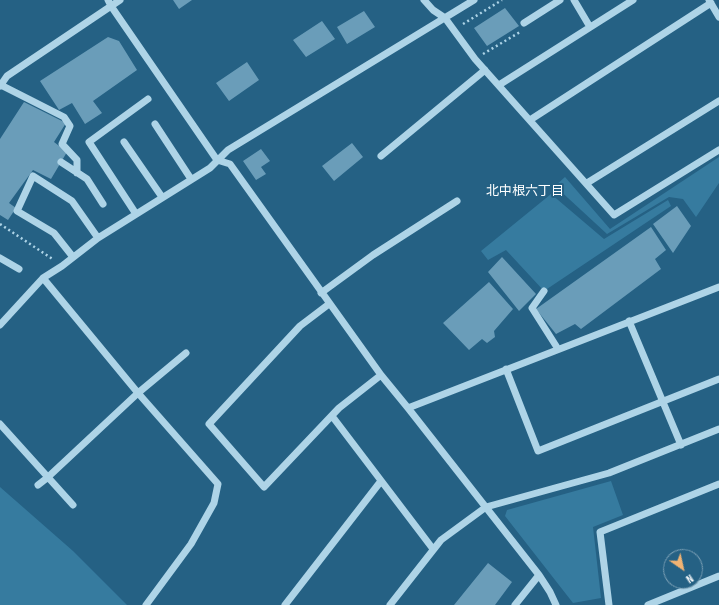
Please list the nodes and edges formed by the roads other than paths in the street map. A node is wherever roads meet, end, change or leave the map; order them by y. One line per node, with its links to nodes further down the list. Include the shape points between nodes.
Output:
1 (120, 0): 8 (street)
2 (424, 0): 10 (street)
3 (474, 0): 10 (street)
4 (560, 0): 11 (street)
5 (574, 0): 12 (street)
6 (633, 0): 12 (street)
7 (710, 1): 9 (street); 18 (street)
8 (109, 3): 15 (street, via 7,76); 23 (street)
9 (719, 17)
10 (444, 18): 13 (street); 23 (street, via 228,150)
11 (524, 23)
12 (590, 27): 14 (street)
13 (485, 70): 14 (street); 22 (street)
14 (499, 85): 18 (street)
15 (0, 86): 25 (street, via 64,117 70,126 62,144 77,160)
16 (148, 99): 31 (street, via 89,142)
17 (719, 101): 27 (street)
18 (530, 120): 27 (street)
19 (155, 124): 26 (street)
20 (124, 142): 28 (street)
21 (719, 150): 27 (street, via 614,215)
22 (381, 156)
23 (217, 160): 26 (street, via 210,168); 39 (street, via 230,164)
24 (61, 162): 25 (street)
25 (77, 173): 30 (street, via 87,179)
26 (191, 179): 28 (street)
27 (587, 183)
28 (162, 197): 31 (street)
29 (457, 201): 39 (street, via 373,254)
30 (103, 204)
31 (136, 214): 32 (street)
32 (98, 238): 33 (street); 33 (street, via 72,201 33,176 17,211 54,233)
33 (73, 257): 36 (street)
34 (0, 258): 35 (street)
35 (19, 269)
36 (44, 278): 42 (street); 48 (street)
37 (719, 287): 41 (street)
38 (544, 291): 43 (street, via 532,308)
39 (321, 293): 40 (street)
40 (329, 304): 46 (street); 51 (street, via 300,326 209,424 264,487)
41 (630, 321): 43 (street); 49 (street)
42 (0, 325)
43 (558, 349): 45 (street)
44 (186, 353): 48 (street)
45 (506, 370): 49 (street, via 538,451); 50 (street)
46 (381, 375): 50 (street); 51 (street)
47 (719, 380): 49 (street)
48 (138, 393): 55 (street); 64 (street, via 218,484 214,503 191,544)
49 (663, 402): 54 (street)
50 (408, 408): 60 (street)
51 (332, 416): 56 (street)
52 (0, 424): 55 (street)
53 (719, 429): 54 (street)
54 (681, 445): 60 (street, via 609,473)
55 (47, 478): 58 (street); 59 (street)
56 (381, 481): 61 (street); 65 (street)
57 (719, 484): 69 (street, via 600,532)
58 (38, 485)
59 (73, 505)
60 (486, 507): 61 (street, via 441,540); 62 (street)
61 (433, 549): 66 (street)
62 (539, 575): 67 (street); 68 (street)
63 (719, 576): 70 (street)
64 (146, 605)
65 (285, 605)
66 (390, 605)
67 (515, 605)
68 (556, 605)
69 (609, 605)
70 (648, 605)

